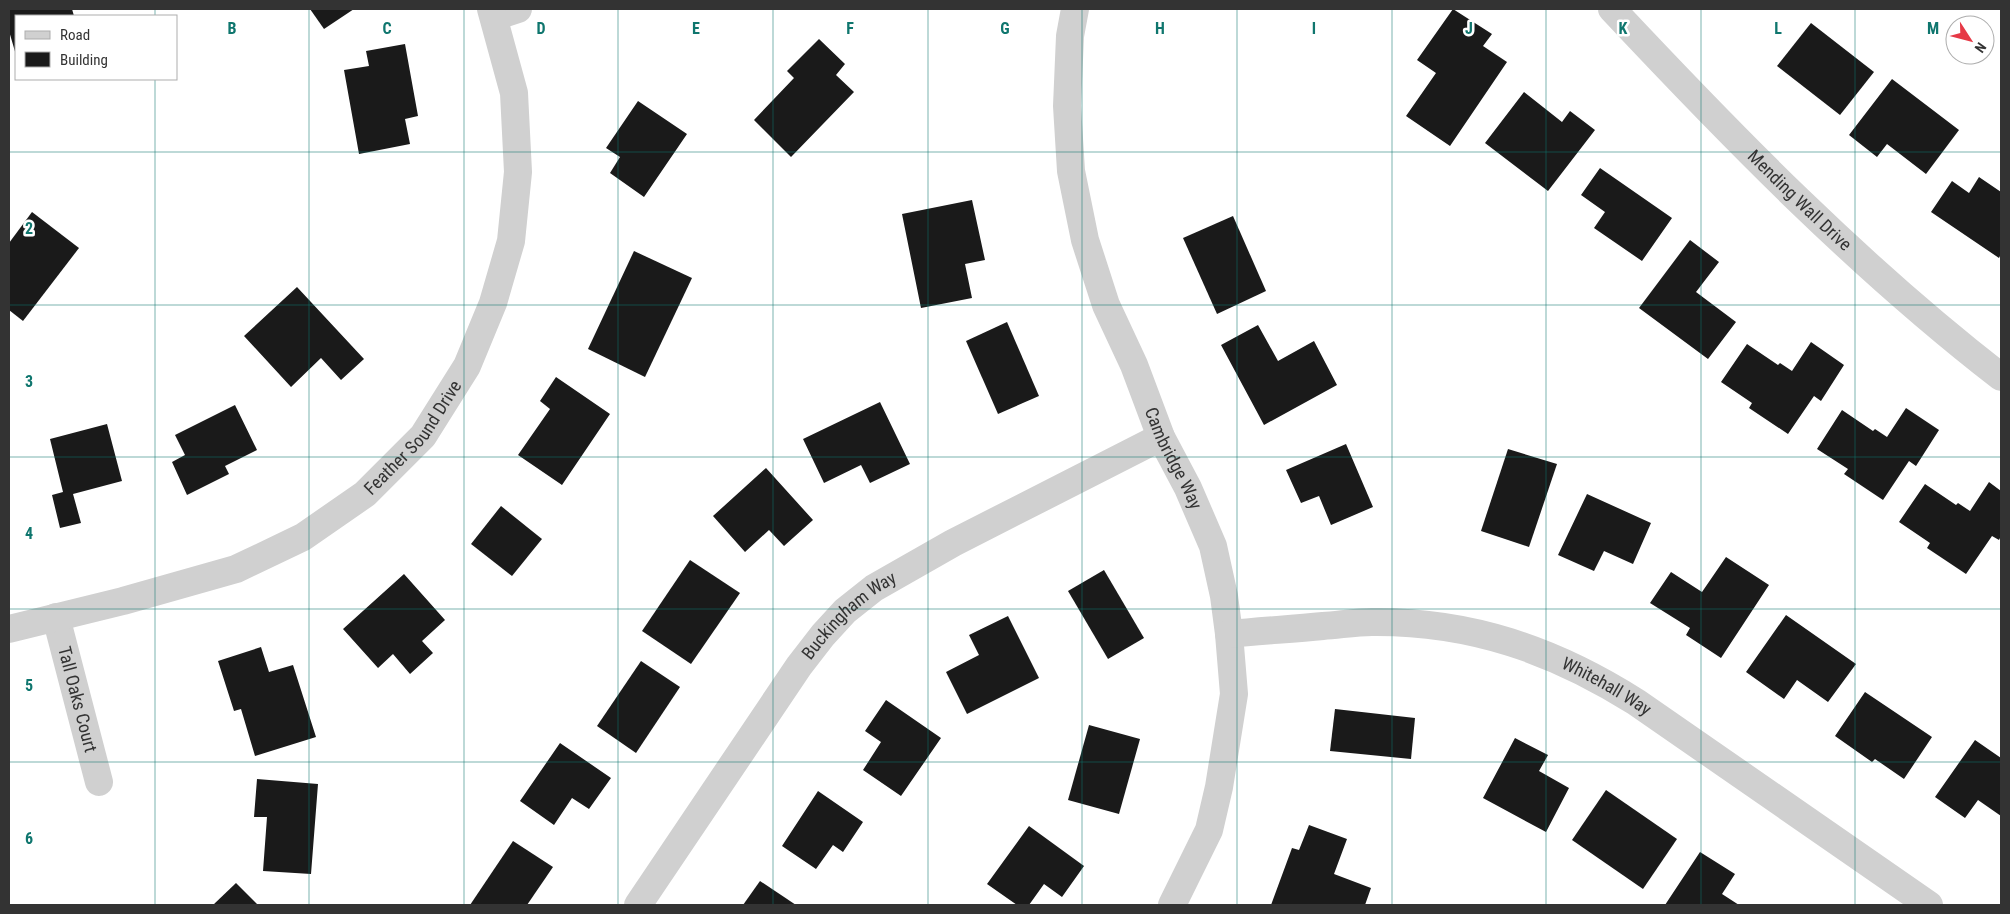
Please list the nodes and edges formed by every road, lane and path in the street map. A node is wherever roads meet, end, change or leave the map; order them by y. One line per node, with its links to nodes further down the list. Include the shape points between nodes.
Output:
1 (1075, 9): 5 (street, Cambridge Way, via 1070,36 1067,106 1071,171 1085,240 1106,305 1134,365)
2 (1612, 9): 4 (street, Mending Wall Drive, via 1819,220)
3 (501, 12): 6 (street, Feather Sound Drive, via 514,94 518,172 511,241 493,303 467,366 423,436 365,494 303,537 236,569)
4 (2001, 377)
5 (1161, 437): 8 (street, Cambridge Way, via 1213,546); 10 (street, Buckingham Way, via 946,547 874,588 845,611 799,666)
6 (56, 617): 7 (street, Feather Sound Drive); 9 (street, Tall Oaks Court)
7 (9, 629)
8 (1229, 634): 11 (street, Cambridge Way, via 1234,694 1219,787 1208,830); 12 (street, Whitehall Way, via 1372,622 1454,628 1523,645 1602,680)
9 (99, 782)
10 (638, 905)
11 (1172, 905)
12 (1930, 905)

